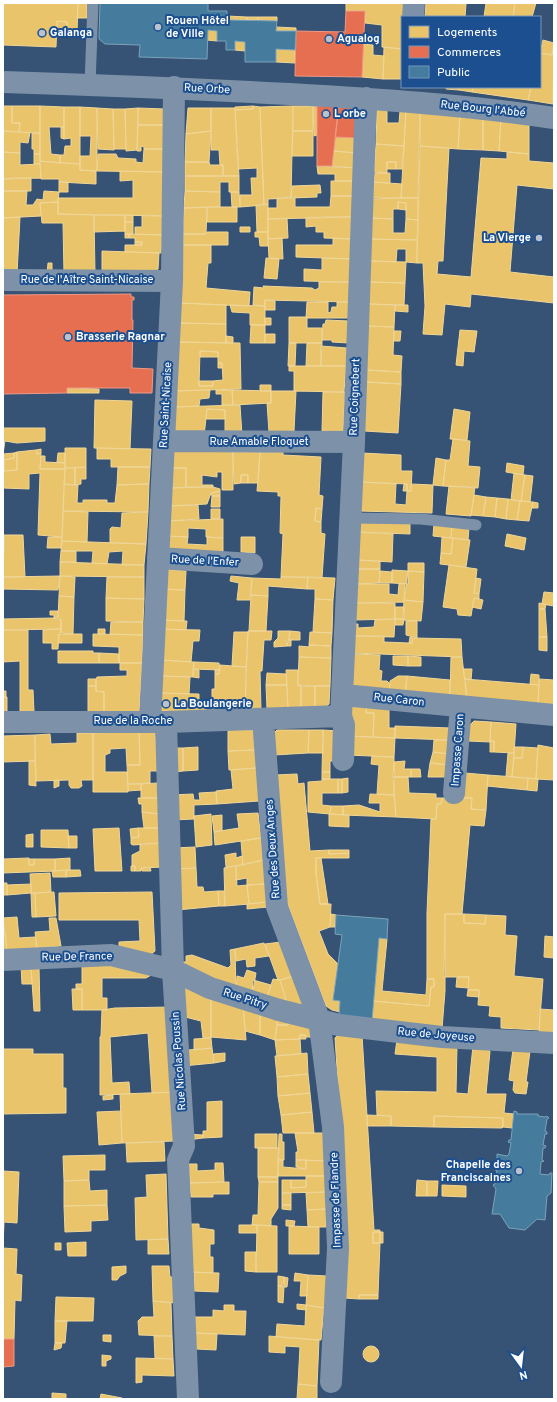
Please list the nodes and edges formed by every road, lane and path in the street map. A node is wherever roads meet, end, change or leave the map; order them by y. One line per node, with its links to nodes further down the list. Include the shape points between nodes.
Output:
1 (93, 3): 5 (lane)
2 (414, 3): 3 (street)
3 (413, 16)
4 (3, 82): 5 (street, Rue Orbe)
5 (90, 85): 6 (street, Rue Orbe)
6 (174, 87): 8 (street, Rue Orbe); 11 (street, Rue Saint-Nicaise)
7 (411, 94): 8 (street, Rue Orbe); 9 (street, Rue Bourg l'Abbé)
8 (366, 98): 13 (street, Rue Coignebert)
9 (554, 118)
10 (3, 280): 11 (street, Rue de l'Aître Saint-Nicaise)
11 (172, 281): 12 (street, Rue Saint-Nicaise)
12 (164, 441): 13 (street, Rue Amable Floquet); 16 (street, Rue Saint-Nicaise)
13 (354, 442): 14 (street, Rue Coignebert)
14 (351, 518): 15 (lane, via 421,519); 18 (street, Rue Coignebert)
15 (476, 525)
16 (158, 558): 17 (street, Rue de l'Enfer); 24 (street, Rue Saint-Nicaise)
17 (252, 564)
18 (344, 695): 19 (street, Rue Caron); 21 (street)
19 (461, 706): 20 (street, Rue Caron); 26 (street, Impasse Caron)
20 (554, 715)
21 (341, 716): 22 (street); 25 (street, via 344,725)
22 (262, 719): 24 (street, Rue de la Roche); 29 (street, Rue des Deux Anges, via 277,907)
23 (3, 722): 24 (street, Rue de la Roche)
24 (158, 722): 28 (street, Rue Nicolas Poussin)
25 (343, 760)
26 (454, 793)
27 (3, 960): 28 (street, Rue De France, via 111,955)
28 (173, 970): 29 (street, Rue Pitry, via 210,988 279,1010); 32 (street, Rue Nicolas Poussin, via 184,1146 178,1160)
29 (319, 1019): 30 (street, Rue de Joyeuse, via 339,1025 442,1037); 31 (street, Impasse de Flandre, via 333,1128 338,1248)
30 (554, 1043)
31 (331, 1382)
32 (188, 1399)

